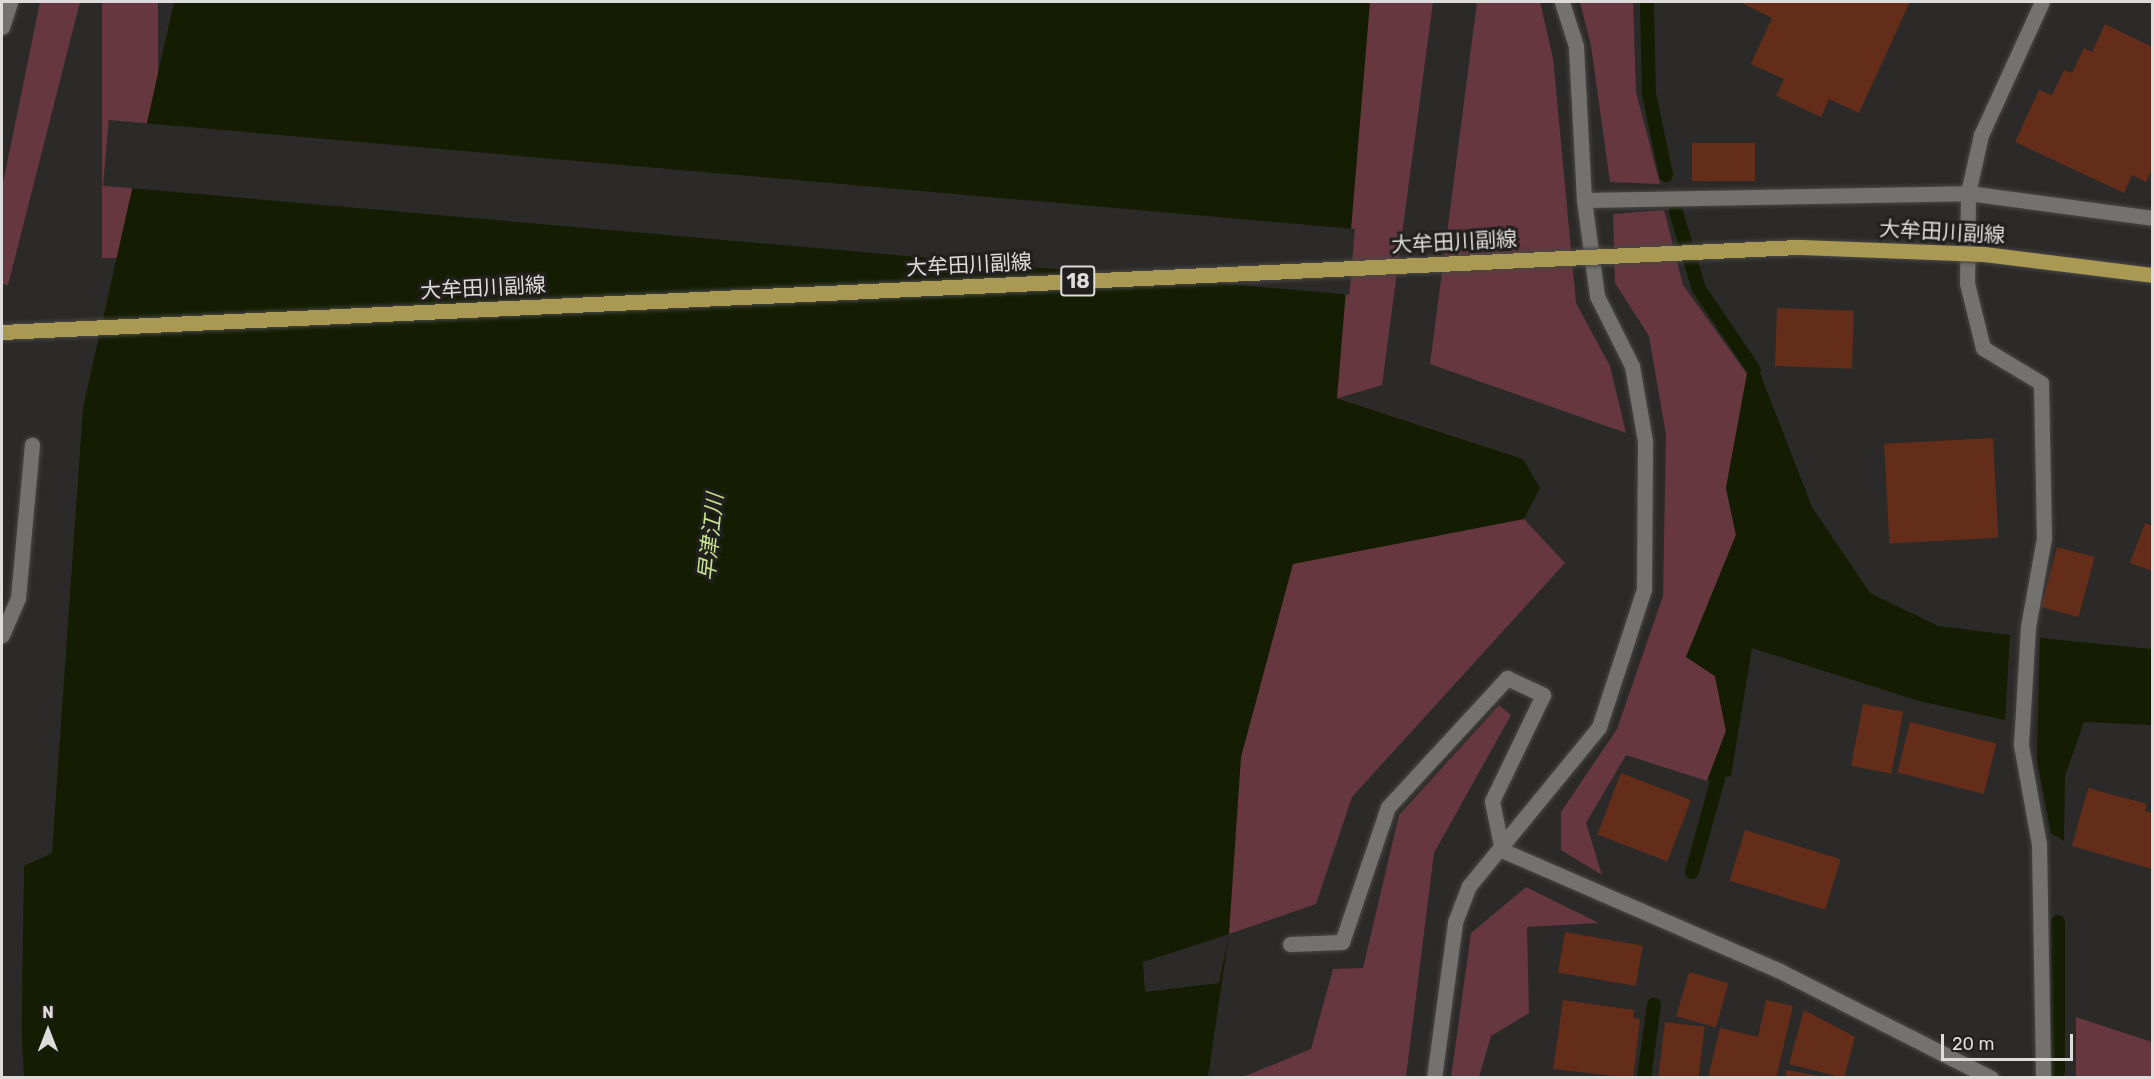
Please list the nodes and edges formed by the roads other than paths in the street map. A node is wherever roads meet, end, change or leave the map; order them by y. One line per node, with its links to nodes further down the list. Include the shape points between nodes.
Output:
1 (10, 2): 4 (street)
2 (1562, 2): 6 (street, via 1576,46)
3 (2042, 2): 5 (street, via 1981,135)
4 (2, 27)
5 (1968, 193): 6 (street); 7 (street); 16 (street, via 1966,283 1983,348 2041,383 2044,538 2028,627 2021,745 2039,844)
6 (1584, 200): 12 (street, via 1597,296 1632,366 1646,441 1644,589 1599,727)
7 (2152, 219)
8 (2152, 275): 9 (main road, 大牟田川副線 / 18, bridge, via 1984,254 1801,247)
9 (2, 332)
10 (32, 445): 11 (street, via 18,598)
11 (2, 635)
12 (1502, 850): 13 (street, via 1492,801 1543,695 1507,678 1388,807 1342,942); 14 (street, via 1470,886 1455,922); 15 (street, via 1778,970)
13 (1290, 944)
14 (1434, 1077)
15 (1991, 1077)
16 (2043, 1077)

